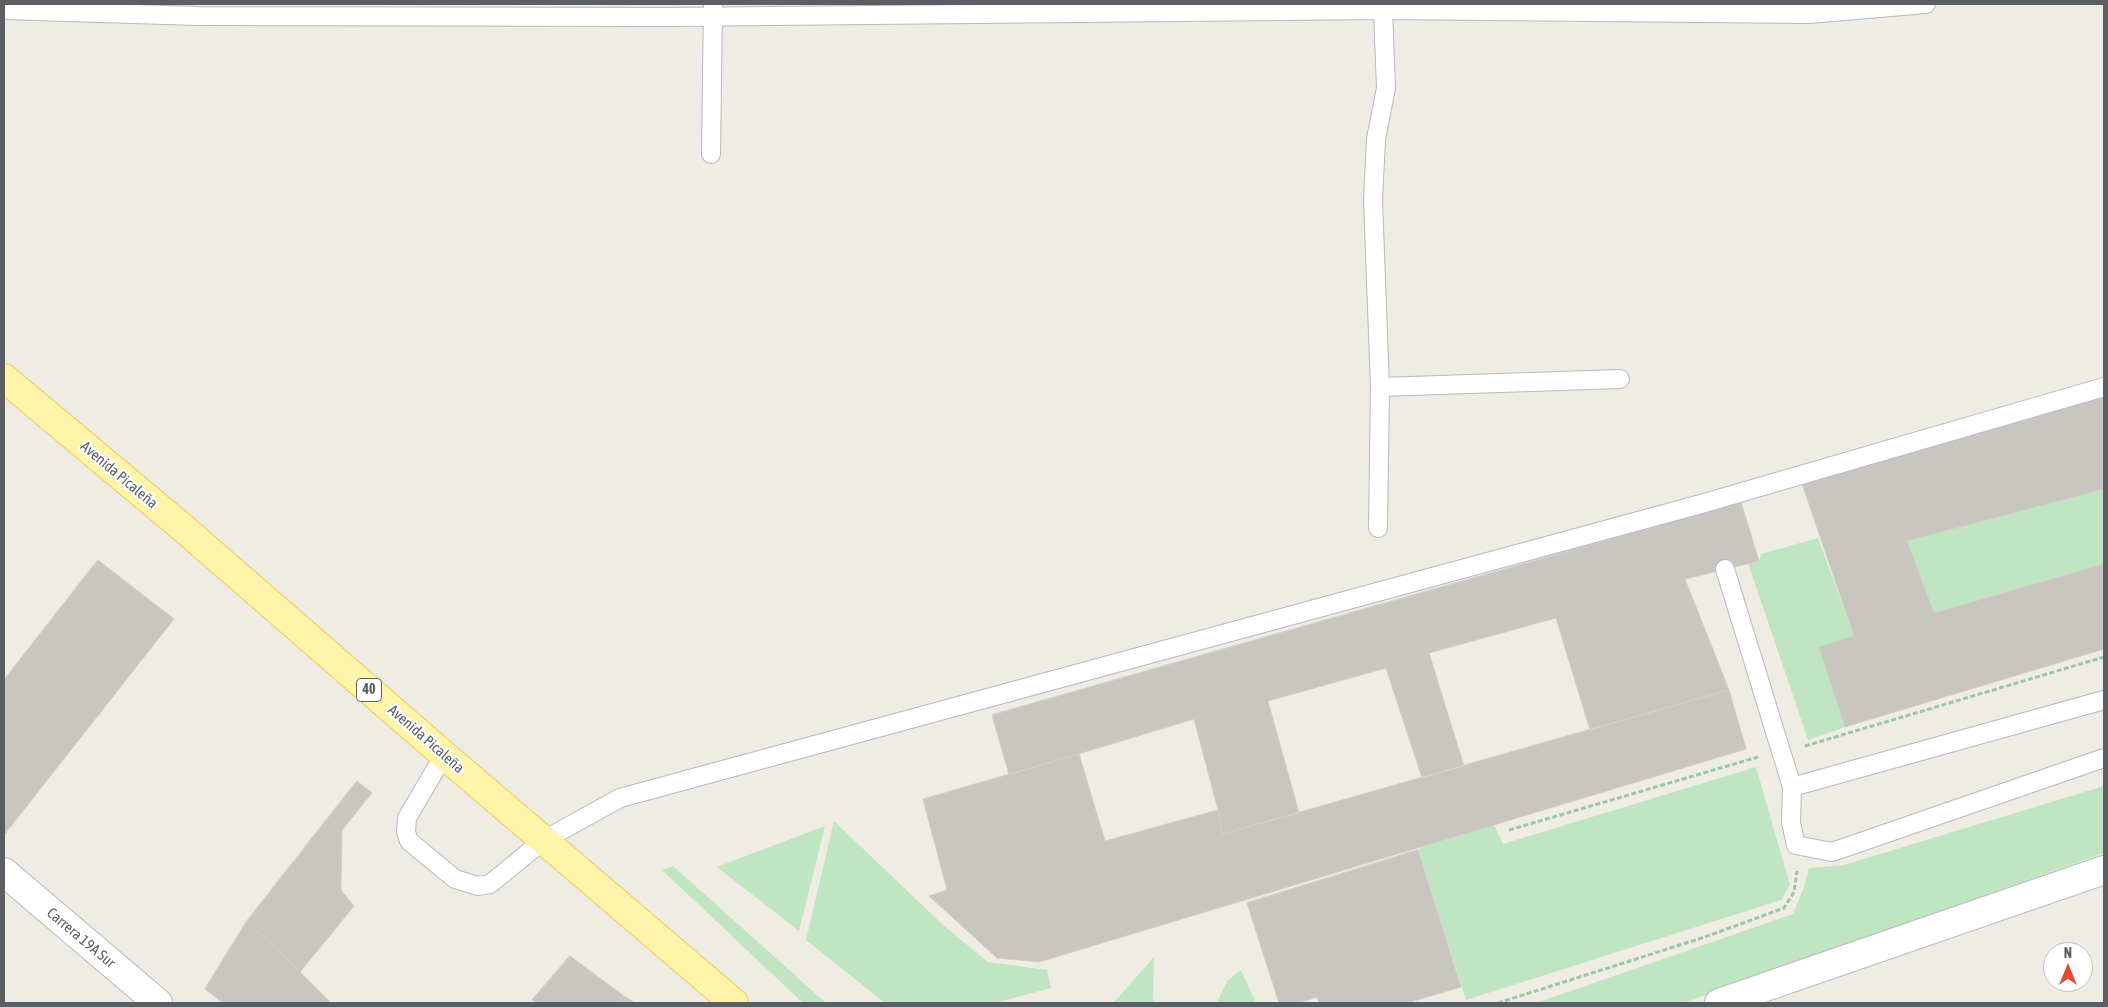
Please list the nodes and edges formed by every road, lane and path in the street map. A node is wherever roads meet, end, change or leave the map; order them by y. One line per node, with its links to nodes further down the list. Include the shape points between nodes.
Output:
1 (1926, 4): 2 (lane, via 1809,14)
2 (1429, 7): 5 (lane)
3 (4, 10): 4 (lane, via 198,16)
4 (713, 10): 5 (lane); 6 (lane)
5 (1383, 10): 9 (lane, via 1386,88 1376,139 1373,200)
6 (711, 154)
7 (4, 378): 14 (main road, Avenida Picaleña / 40, via 183,528)
8 (1620, 379): 9 (lane)
9 (1380, 387): 11 (lane)
10 (2104, 387): 17 (lane, via 1702,508 620,798)
11 (1378, 528)
12 (1724, 569): 16 (lane)
13 (2104, 700): 16 (lane)
14 (444, 755): 17 (main road, Avenida Picaleña / 40); 17 (lane, via 407,818 406,832 410,841 455,879 478,886 490,884)
15 (2104, 758): 18 (lane, via 1832,852)
16 (1792, 787): 18 (lane, via 1791,823)
17 (544, 840): 22 (main road, Avenida Picaleña / 40)
18 (1796, 845): 23 (path, via 1798,865 1794,892 1784,908 1705,937)
19 (2104, 870): 24 (street)
20 (4, 872): 21 (street, Carrera 19A Sur)
21 (158, 1003)
22 (734, 1003)
23 (1498, 1003)
24 (1719, 1003)

